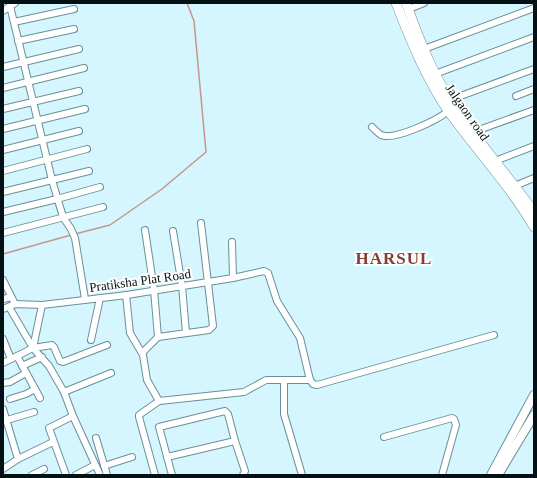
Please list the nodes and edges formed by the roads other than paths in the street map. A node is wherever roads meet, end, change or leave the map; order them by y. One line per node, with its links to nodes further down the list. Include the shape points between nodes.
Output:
1 (396, 3): 24 (highway, Jalgaon road, via 428,77)
2 (424, 3): 4 (street)
3 (8, 6): 7 (street)
4 (408, 6): 12 (highway, Jalgaon road)
5 (534, 8): 12 (street)
6 (74, 9): 7 (street)
7 (14, 22): 10 (street)
8 (74, 29): 10 (street)
9 (534, 37): 17 (street)
10 (18, 41): 13 (street)
11 (79, 48): 13 (street)
12 (424, 49): 17 (highway, Jalgaon road)
13 (23, 62): 14 (street); 18 (street)
14 (3, 67)
15 (84, 68): 18 (street)
16 (534, 69): 24 (street)
17 (435, 74): 24 (highway, Jalgaon road)
18 (27, 81): 19 (street); 23 (street)
19 (3, 88)
20 (534, 89): 22 (street)
21 (79, 90): 23 (street)
22 (516, 96)
23 (32, 102): 25 (street); 28 (street)
24 (448, 104): 29 (street, via 440,118 394,136 382,135); 32 (highway, Jalgaon road); 44 (highway, Jalgaon road)
25 (3, 109)
26 (85, 109): 28 (street)
27 (534, 110): 32 (street)
28 (37, 120): 30 (street); 33 (street)
29 (372, 127)
30 (3, 129)
31 (79, 131): 33 (street)
32 (473, 132): 38 (highway, Jalgaon road)
33 (42, 141): 36 (street); 37 (street)
34 (534, 146): 38 (street)
35 (88, 149): 37 (street)
36 (3, 150)
37 (47, 160): 39 (street); 42 (street)
38 (495, 161): 44 (highway, Jalgaon road)
39 (3, 171)
40 (89, 171): 42 (street)
41 (534, 178): 44 (street)
42 (52, 180): 45 (street); 46 (street)
43 (100, 187): 46 (street)
44 (512, 188): 49 (highway, Jalgaon road)
45 (3, 192)
46 (58, 199): 48 (street); 50 (street)
47 (103, 207): 50 (street)
48 (3, 212)
49 (532, 212): 52 (highway, Jalgaon road)
50 (63, 217): 55 (street); 66 (street, via 75,238)
51 (201, 223): 59 (street)
52 (534, 227)
53 (145, 230): 61 (street)
54 (173, 231): 60 (street)
55 (3, 233)
56 (232, 242): 57 (street)
57 (232, 278): 59 (street, Pratiksha Plat Road); 84 (street, Pratiksha Plat Road, via 264,271 268,273 278,301 300,338)
58 (3, 280): 63 (street)
59 (208, 282): 60 (street, Pratiksha Plat Road); 69 (street, via 214,326 209,330)
60 (182, 286): 61 (street, Pratiksha Plat Road); 69 (street)
61 (154, 290): 62 (street, Pratiksha Plat Road); 71 (street)
62 (126, 295): 64 (street, Pratiksha Plat Road); 76 (street, via 130,333)
63 (11, 297): 65 (street); 68 (street)
64 (100, 298): 66 (street, Pratiksha Plat Road); 73 (street)
65 (3, 299)
66 (85, 299): 67 (street, Pratiksha Plat Road)
67 (42, 305): 68 (street, Pratiksha Plat Road); 75 (street)
68 (9, 307): 75 (street)
69 (186, 333): 71 (street)
70 (494, 335): 84 (street, via 317,384)
71 (158, 337): 76 (street)
72 (3, 339): 78 (street)
73 (91, 340)
74 (107, 345): 75 (street, via 63,362 52,345)
75 (34, 348): 77 (street); 78 (street)
76 (142, 353): 91 (street, via 146,380)
77 (42, 357): 80 (street); 87 (street)
78 (14, 358): 79 (street); 80 (street)
79 (3, 363)
80 (22, 366): 81 (street)
81 (26, 373): 85 (street); 86 (street)
82 (111, 373): 87 (street)
83 (284, 380): 84 (street); 91 (street, via 266,380 244,392); 116 (street, via 284,414)
84 (310, 380)
85 (3, 383)
86 (35, 389): 89 (street); 90 (street)
87 (64, 392): 94 (street)
88 (534, 394): 118 (main road)
89 (40, 398)
90 (10, 399)
91 (159, 401): 113 (street, via 139,415)
92 (3, 409): 96 (street)
93 (34, 412): 96 (street)
94 (73, 416): 100 (street, via 48,428); 104 (street)
95 (534, 416): 119 (main road)
96 (7, 420): 103 (street)
97 (384, 437): 117 (street, via 454,419 456,425)
98 (96, 438): 105 (street)
99 (235, 441): 101 (street); 101 (street, via 225,411 160,426 158,428); 115 (street, via 245,471)
100 (53, 442): 103 (street); 109 (street)
101 (166, 457): 114 (street)
102 (132, 458): 105 (street)
103 (18, 459): 106 (street)
104 (95, 465): 110 (street); 111 (street)
105 (104, 466): 112 (street)
106 (3, 468)
107 (44, 469): 108 (street)
108 (32, 475)
109 (66, 475)
110 (76, 475)
111 (100, 475)
112 (106, 475)
113 (155, 475)
114 (172, 475)
115 (243, 475)
116 (302, 475)
117 (442, 475)
118 (491, 475)
119 (498, 475)

